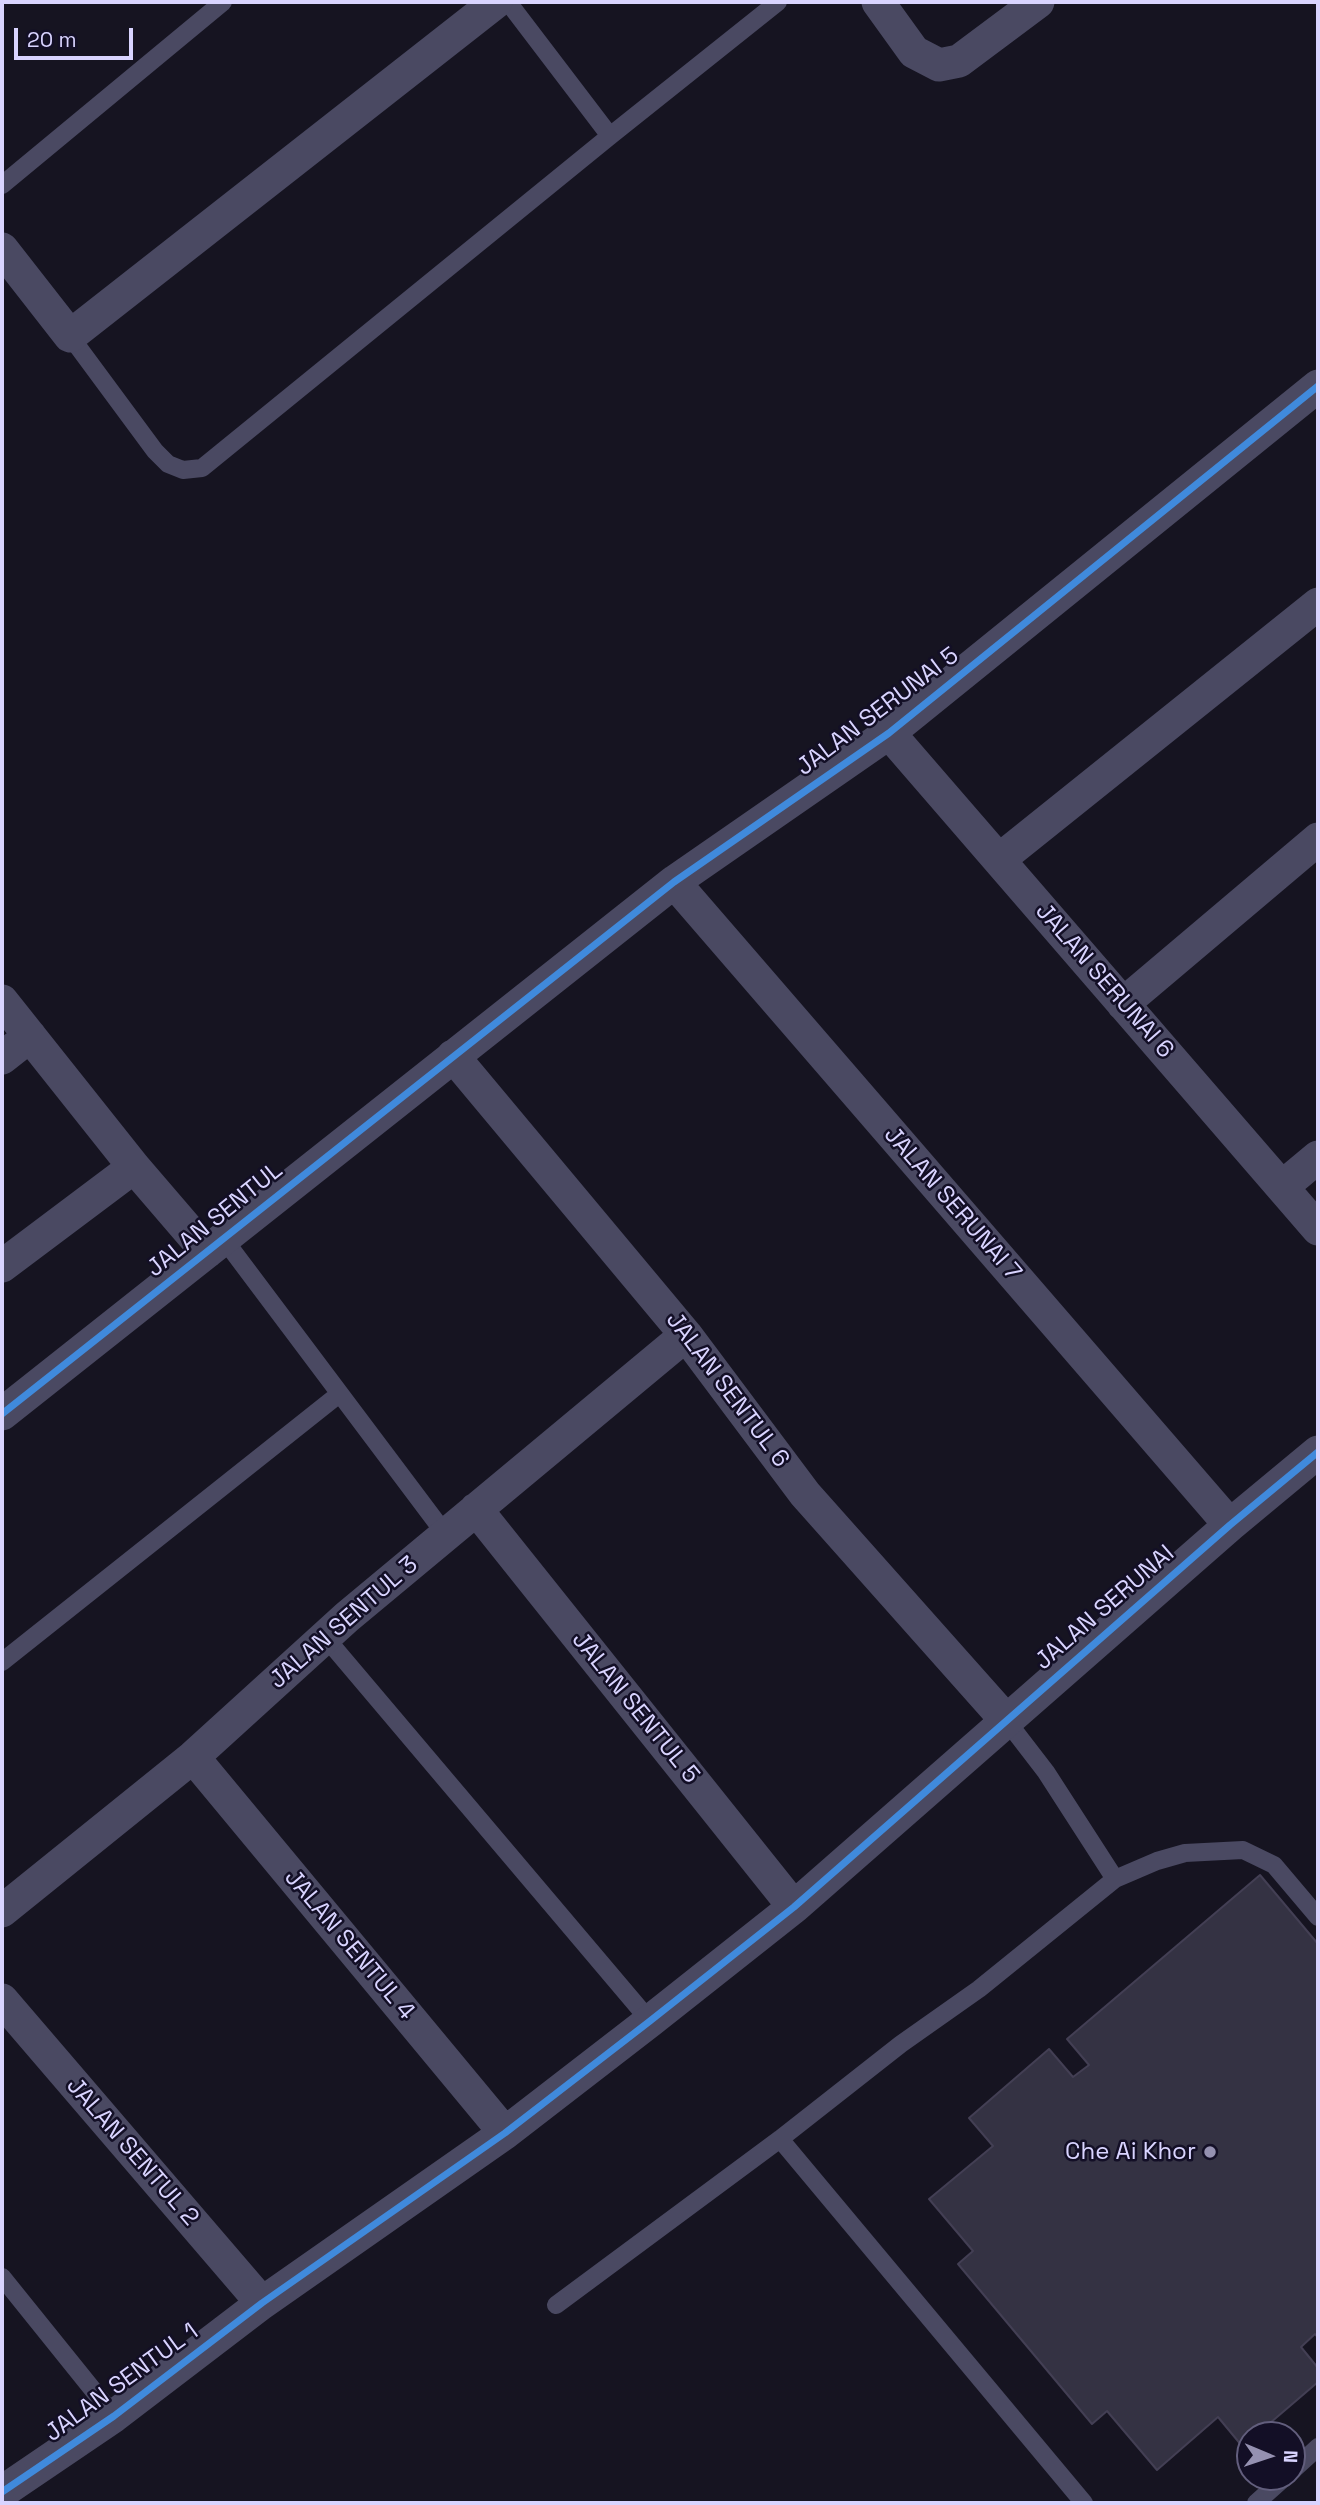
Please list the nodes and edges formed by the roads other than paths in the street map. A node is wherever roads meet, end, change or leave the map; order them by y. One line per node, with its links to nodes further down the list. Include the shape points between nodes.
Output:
1 (223, 2): 7 (lane)
2 (778, 2): 6 (lane)
3 (878, 2): 4 (street, via 914,52 939,65 959,61)
4 (1038, 2)
5 (491, 5): 6 (lane); 9 (street)
6 (610, 136): 9 (lane, via 202,468 183,470 168,464)
7 (2, 185)
8 (2, 249): 9 (street)
9 (70, 336)
10 (1318, 386): 12 (street, JALAN SERUNAI 5)
11 (1318, 604): 14 (street)
12 (888, 733): 14 (street, JALAN SERUNAI 6); 15 (street, JALAN SERUNAI 5)
13 (1318, 839): 17 (street)
14 (1000, 859): 17 (street, JALAN SERUNAI 6)
15 (674, 882): 19 (street, JALAN SERUNAI 5); 32 (street, JALAN SERUNAI 7)
16 (2, 1000): 18 (street)
17 (1123, 1004): 23 (street, JALAN SERUNAI 6)
18 (30, 1036): 20 (street); 22 (street)
19 (453, 1056): 25 (street, JALAN SENTUL); 27 (street, JALAN SENTUL 6)
20 (2, 1058)
21 (1318, 1157): 23 (street)
22 (134, 1167): 25 (street); 26 (street)
23 (1282, 1187): 24 (street, JALAN SERUNAI 6)
24 (1318, 1229)
25 (215, 1245): 28 (lane); 29 (street, JALAN SENTUL)
26 (2, 1266)
27 (686, 1335): 31 (street, JALAN SENTUL 3); 36 (street, JALAN SENTUL 6, via 805,1494)
28 (338, 1395): 33 (lane); 35 (lane)
29 (2, 1414)
30 (1318, 1452): 32 (street, JALAN SERUNAI)
31 (476, 1508): 33 (street, JALAN SENTUL 3); 39 (street, JALAN SENTUL 5)
32 (1230, 1525): 36 (street, JALAN SERUNAI)
33 (446, 1535): 34 (street, JALAN SENTUL 3)
34 (325, 1637): 37 (street, JALAN SENTUL 3); 43 (lane)
35 (2, 1662)
36 (1006, 1720): 38 (lane, via 1046,1772); 39 (street, JALAN SERUNAI)
37 (193, 1757): 40 (street, JALAN SENTUL 3); 44 (street, JALAN SENTUL 4)
38 (1115, 1879): 41 (lane, via 1185,1853 1243,1850 1274,1865); 45 (lane, via 979,1989)
39 (794, 1907): 43 (street, JALAN SERUNAI)
40 (2, 1911)
41 (1318, 1917)
42 (2, 2003): 47 (street, JALAN SENTUL 2)
43 (650, 2021): 44 (street, JALAN SENTUL 1)
44 (505, 2133): 47 (street, JALAN SENTUL 1)
45 (780, 2139): 48 (lane); 52 (lane)
46 (2, 2277): 49 (lane)
47 (262, 2303): 49 (street, JALAN SENTUL 1)
48 (555, 2305)
49 (114, 2416): 51 (street, JALAN SENTUL 1)
50 (1269, 2491): 53 (lane)
51 (2, 2492)
52 (1084, 2503)
53 (1256, 2503)

